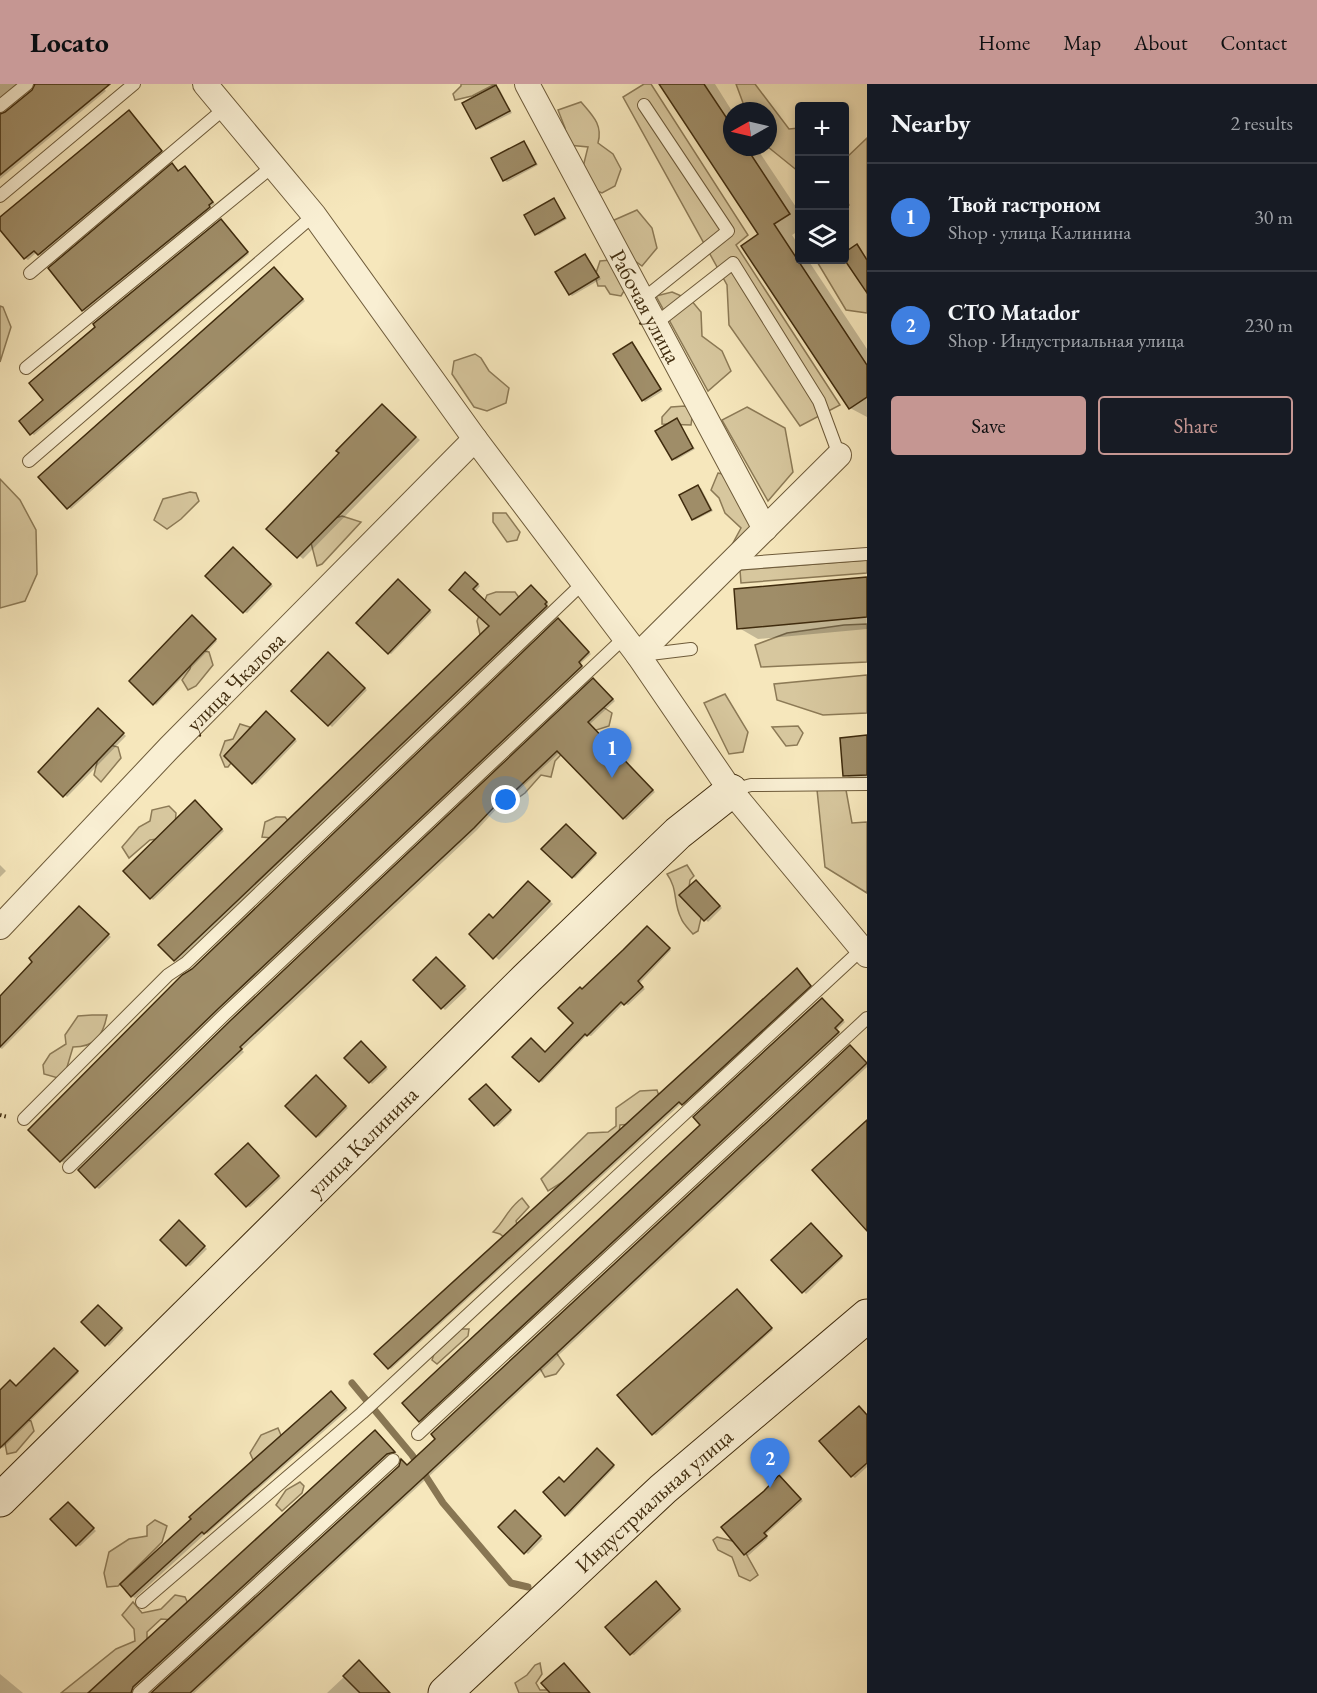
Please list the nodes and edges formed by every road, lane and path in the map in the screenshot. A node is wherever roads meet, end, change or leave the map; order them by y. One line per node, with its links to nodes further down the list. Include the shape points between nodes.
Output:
1 (27, 84): 6 (lane)
2 (134, 84): 9 (lane)
3 (205, 84): 7 (street)
4 (527, 84): 12 (street, Рабочая улица)
5 (644, 105): 12 (lane, via 728,231)
6 (0, 106)
7 (225, 108): 8 (street); 11 (lane)
8 (273, 166): 10 (street); 14 (lane)
9 (0, 196)
10 (314, 215): 15 (street); 17 (lane)
11 (30, 273)
12 (642, 300): 13 (street, Рабочая улица)
13 (655, 324): 16 (lane, via 733,263 819,401); 18 (street, Рабочая улица)
14 (26, 368)
15 (475, 439): 21 (street); 26 (street, улица Чкалова, via 169,748)
16 (839, 455): 18 (street)
17 (29, 461)
18 (765, 529): 20 (street)
19 (867, 554): 20 (lane)
20 (729, 565): 22 (street)
21 (583, 583): 22 (street); 29 (lane, via 186,963 168,975)
22 (631, 646): 23 (lane); 25 (street); 30 (lane, via 225,1014)
23 (691, 649)
24 (867, 784): 25 (lane, via 752,785)
25 (731, 791): 27 (street); 34 (street, улица Калинина, via 675,830)
26 (0, 927)
27 (865, 952): 35 (lane, via 362,1413)
28 (867, 1018): 32 (lane)
29 (24, 1119)
30 (69, 1167)
31 (867, 1316): 37 (street, Индустриальная улица, via 663,1489)
32 (418, 1434)
33 (393, 1460): 36 (lane)
34 (0, 1500)
35 (142, 1602)
36 (139, 1693)
37 (445, 1693)

